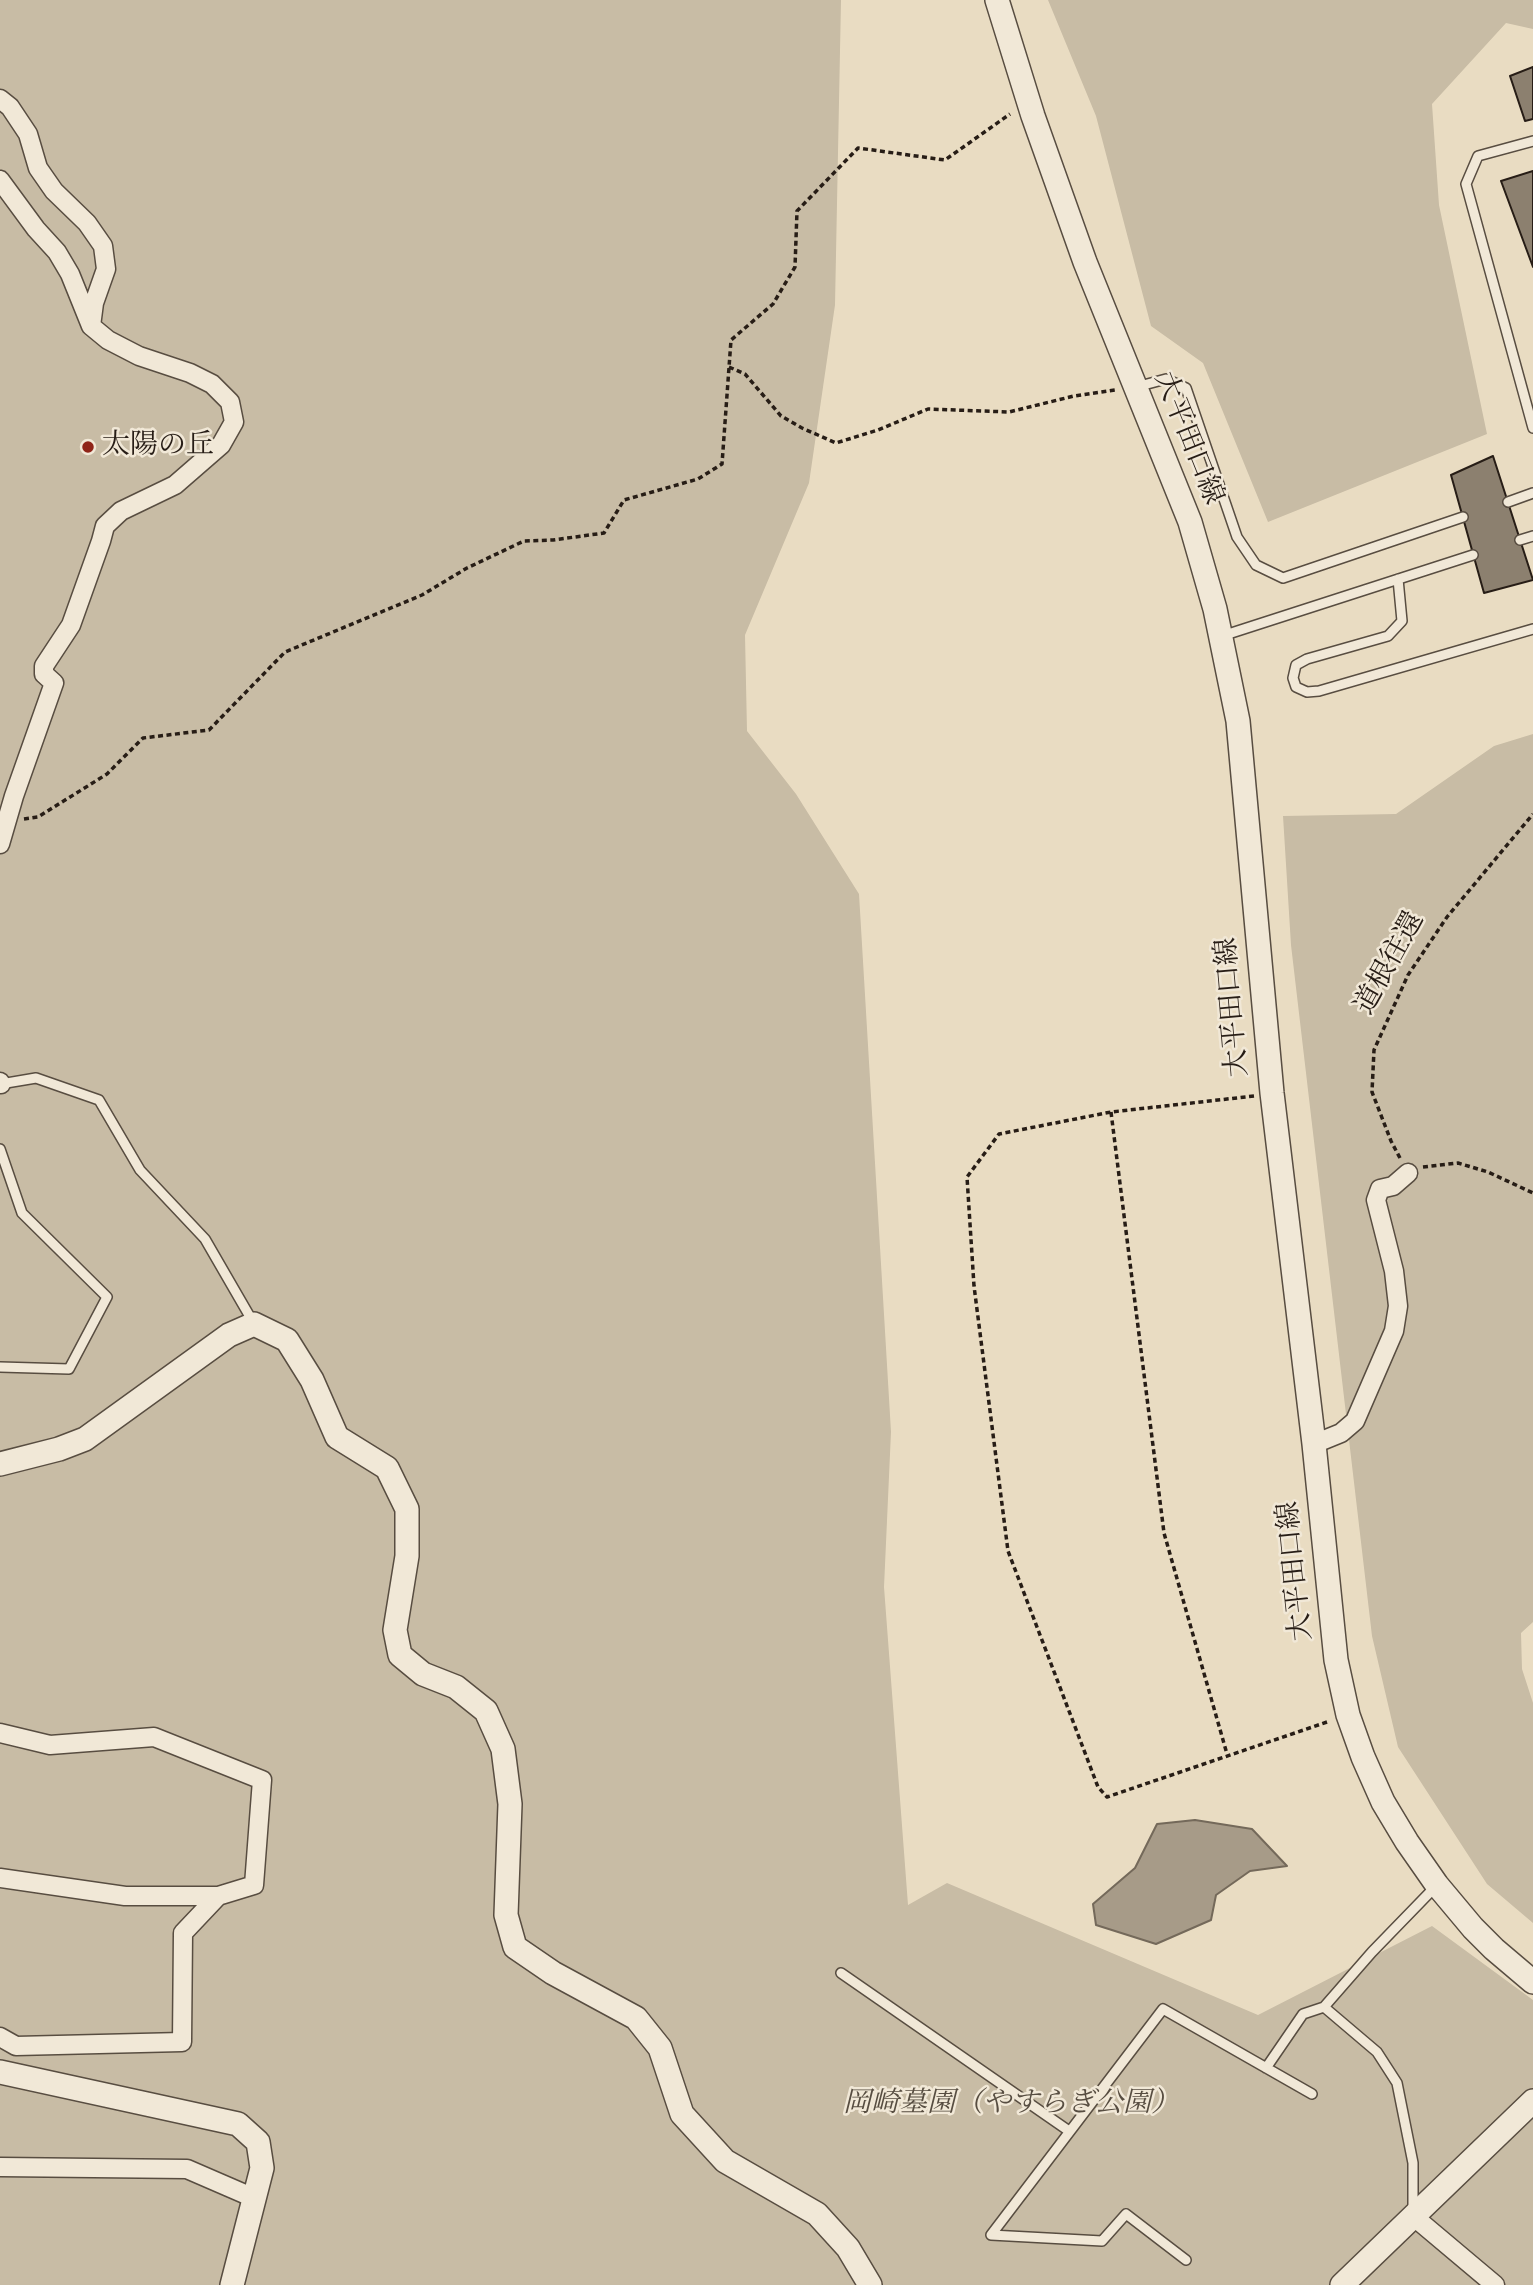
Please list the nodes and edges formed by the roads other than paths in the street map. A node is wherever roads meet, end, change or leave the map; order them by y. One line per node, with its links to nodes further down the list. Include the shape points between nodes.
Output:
1 (997, 0): 6 (street, 大平田口線, via 1085,262)
2 (0, 99): 5 (street, via 28,134 38,168 54,191 103,246 106,269)
3 (1533, 141): 7 (lane, via 1478,156 1466,184)
4 (0, 180): 5 (street, via 71,274)
5 (91, 326): 17 (street, via 139,356 212,384 230,402 234,422 221,445 175,485 121,511 104,526 71,625 44,666 44,674 54,683)
6 (1134, 388): 10 (lane, via 1166,379 1186,388 1237,537 1256,565 1283,578); 16 (street, 大平田口線, via 1190,522)
7 (1533, 428)
8 (1533, 493): 9 (lane)
9 (1508, 502)
10 (1463, 517)
11 (1533, 536): 12 (lane)
12 (1520, 540)
13 (1474, 555): 14 (lane)
14 (1398, 579): 15 (lane, via 1402,621 1388,636 1296,665 1296,687 1319,691); 16 (lane)
15 (1533, 629)
16 (1220, 636): 23 (street, 大平田口線, via 1238,721 1272,1093)
17 (0, 844)
18 (0, 1084): 21 (lane, via 36,1078 99,1100 140,1170 205,1238)
19 (0, 1149): 22 (lane, via 22,1213 107,1297 69,1369)
20 (1408, 1173): 23 (street, via 1393,1186 1380,1189 1376,1199 1394,1271 1398,1306 1394,1331 1355,1421 1342,1433)
21 (254, 1324): 24 (street, via 229,1335 85,1439); 43 (street, via 287,1340 312,1380 337,1437 387,1468 407,1509 407,1556 395,1630 400,1655 423,1674 456,1687 486,1712 503,1749 510,1804 506,1915 515,1947 636,2018 660,2048 682,2113 725,2161 817,2214 848,2248)
22 (0, 1367)
23 (1314, 1444): 27 (street, 大平田口線, via 1336,1660 1348,1714 1383,1802)
24 (0, 1464)
25 (0, 1733): 28 (street, via 50,1745 154,1737 262,1780 254,1885)
26 (0, 1878): 28 (street, via 125,1896)
27 (1437, 1885): 30 (street, 大平田口線, via 1494,1949); 31 (lane)
28 (218, 1896): 32 (street, via 183,1933 182,2042 16,2046)
29 (841, 1973): 37 (lane)
30 (1533, 1982)
31 (1324, 2007): 33 (lane, via 1303,2014); 40 (lane, via 1377,2052 1397,2083 1413,2163)
32 (0, 2037)
33 (1266, 2068): 35 (lane); 37 (lane, via 1163,2009)
34 (0, 2072): 39 (street, via 238,2124 258,2142 262,2168)
35 (1312, 2094)
36 (1533, 2101): 40 (street)
37 (1069, 2131): 41 (lane, via 991,2235 1102,2241 1126,2214)
38 (0, 2167): 39 (street, via 187,2169)
39 (254, 2198): 42 (street)
40 (1413, 2216): 44 (street); 45 (street)
41 (1186, 2260)
42 (232, 2285)
43 (870, 2285)
44 (1342, 2285)
45 (1495, 2285)

